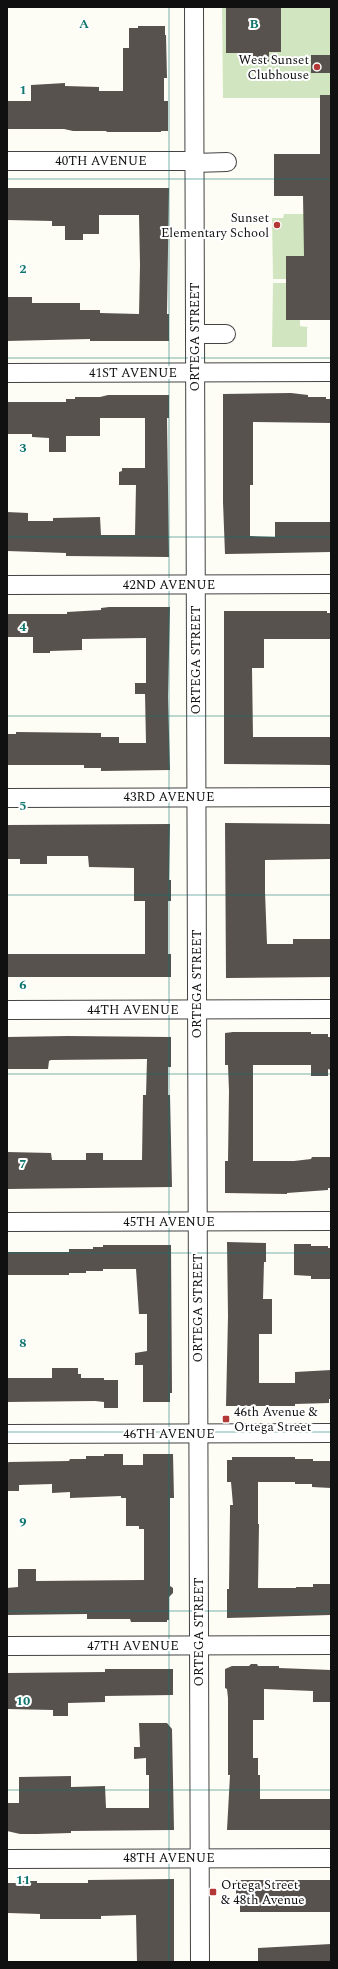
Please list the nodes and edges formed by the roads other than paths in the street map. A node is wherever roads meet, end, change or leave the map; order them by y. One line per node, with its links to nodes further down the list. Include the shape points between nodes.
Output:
1 (194, 7): 3 (street, ORTEGA STREET)
2 (7, 161): 3 (street, 40TH AVENUE)
3 (194, 162): 4 (street, 40TH AVENUE); 5 (street, ORTEGA STREET)
4 (227, 162)
5 (195, 334): 6 (street); 7 (street, ORTEGA STREET)
6 (226, 334)
7 (195, 372): 8 (street, 41ST AVENUE); 9 (street, 41ST AVENUE); 12 (street, ORTEGA STREET)
8 (331, 372)
9 (7, 373)
10 (331, 584): 12 (street, 42ND AVENUE)
11 (7, 585): 12 (street, 42ND AVENUE)
12 (196, 585): 13 (street, ORTEGA STREET)
13 (196, 797): 14 (street, 43RD AVENUE); 15 (street, 43RD AVENUE); 18 (street, ORTEGA STREET)
14 (331, 797)
15 (7, 798)
16 (331, 1009): 18 (street, 44TH AVENUE)
17 (7, 1010): 18 (street, 44TH AVENUE)
18 (197, 1010): 21 (street, ORTEGA STREET)
19 (331, 1221): 21 (street, 45TH AVENUE)
20 (7, 1222): 21 (street, 45TH AVENUE)
21 (198, 1222): 24 (street, ORTEGA STREET)
22 (331, 1433): 24 (street, 46TH AVENUE)
23 (7, 1434): 24 (street, 46TH AVENUE)
24 (199, 1434): 27 (street, ORTEGA STREET)
25 (331, 1645): 27 (street, 47TH AVENUE)
26 (7, 1646): 27 (street, 47TH AVENUE)
27 (199, 1646): 28 (street, ORTEGA STREET)
28 (200, 1858): 29 (street, 48TH AVENUE); 30 (street, 48TH AVENUE); 31 (street, ORTEGA STREET)
29 (331, 1858)
30 (7, 1859)
31 (200, 1962)

